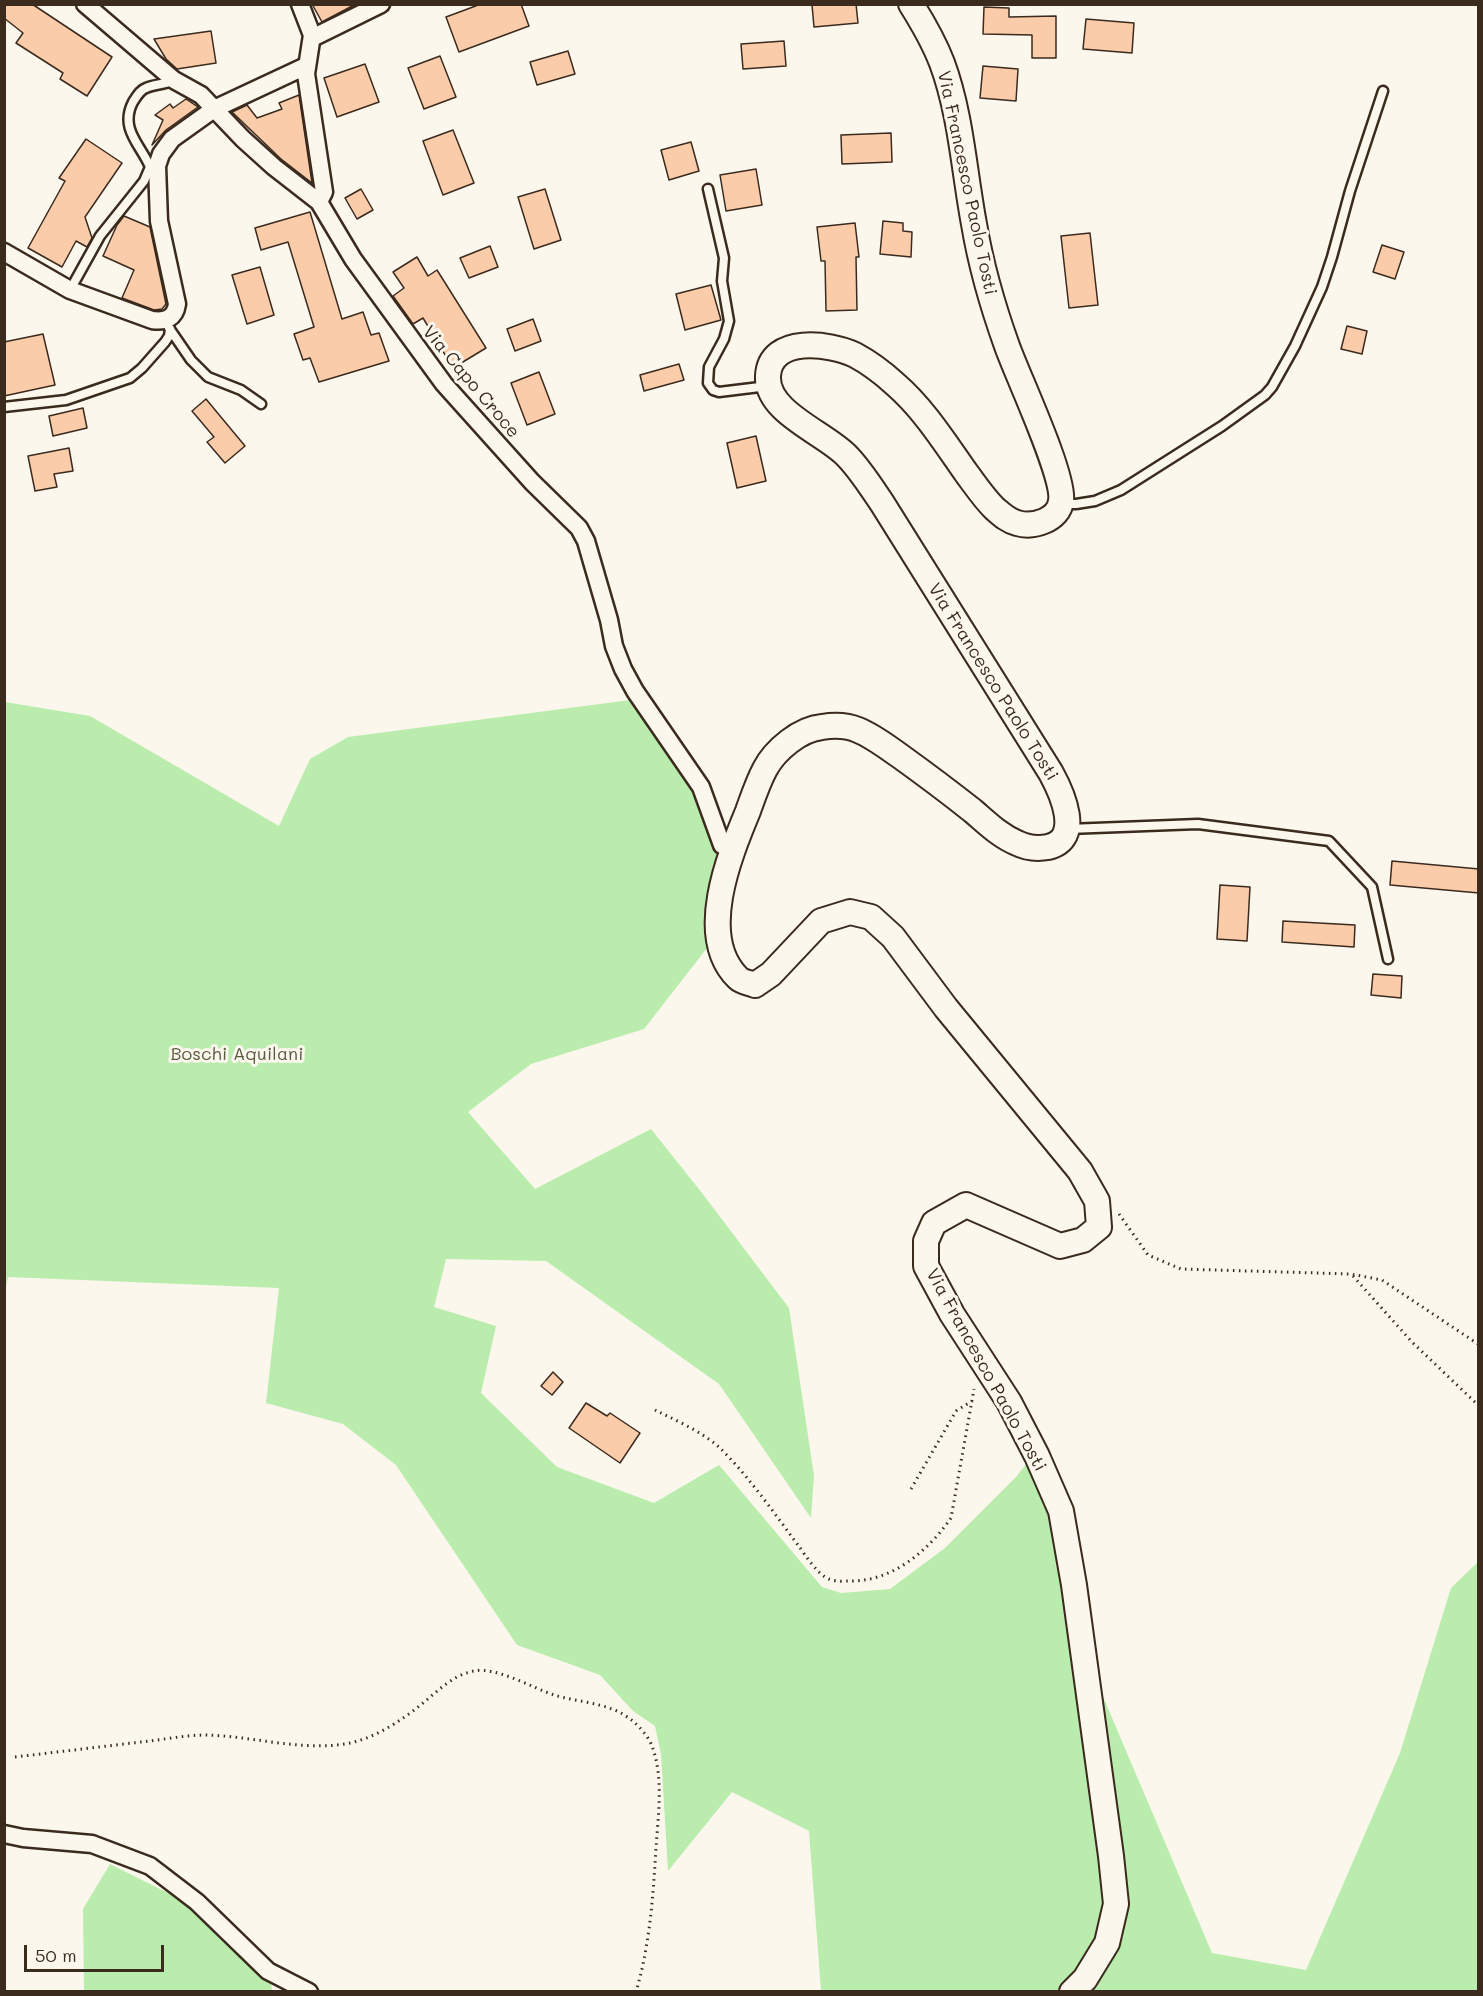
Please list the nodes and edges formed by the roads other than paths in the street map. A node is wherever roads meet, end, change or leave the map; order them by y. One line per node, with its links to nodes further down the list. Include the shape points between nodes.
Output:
1 (85, 4): 7 (street, Via Capo Croce)
2 (300, 4): 5 (street)
3 (381, 4): 5 (street)
4 (911, 4): 18 (main road, Via Francesco Paolo Tosti, via 945,74 989,292 1055,470)
5 (312, 38): 6 (street)
6 (306, 66): 9 (street); 11 (street, via 324,192)
7 (174, 80): 9 (street, Via Capo Croce, via 196,92); 13 (lane, via 146,87 131,105 130,132 150,167 144,181 100,236)
8 (1383, 91): 18 (lane, via 1322,287 1272,387 1221,426 1121,490 1095,501)
9 (214, 109): 11 (street, Via Capo Croce, via 274,167); 14 (street, via 172,139 157,162 159,220 177,301)
10 (708, 189): 15 (lane, via 724,258 722,281 729,321 709,367 708,383 719,392)
11 (319, 202): 20 (street, Via Capo Croce, via 353,259 444,384 579,528 623,669 700,787 722,845)
12 (4, 252): 13 (street)
13 (70, 290): 14 (street)
14 (168, 324): 16 (lane, via 186,353 208,377 241,390); 17 (lane, via 165,342 126,380 66,400)
15 (769, 386): 18 (main road, via 770,365 784,351 823,346 854,354 905,393 987,501 1007,519 1019,524 1041,522 1055,514); 19 (main road, Via Francesco Paolo Tosti, via 782,408 846,455 877,496 1051,773 1064,799)
16 (261, 404)
17 (4, 407)
18 (1061, 503)
19 (1066, 829): 20 (main road, via 1056,844 1035,848 1022,845 997,832 878,740 840,725 819,727 782,748 766,768); 21 (lane, via 1198,824 1329,841 1372,887)
20 (732, 849): 24 (main road, Via Francesco Paolo Tosti, via 717,914 718,937 723,957 739,980 755,985 771,974 821,921 850,912 871,917 893,937 1080,1171 1097,1201 1099,1227 1083,1239 1060,1246 966,1205 934,1223 926,1240 926,1266 1009,1402 1061,1511 1116,1904 1107,1943 1085,1979)
21 (1388, 959)
22 (4, 1834): 23 (street, via 92,1844 150,1866 197,1902 268,1971)
23 (309, 1992)
24 (1072, 1992)

